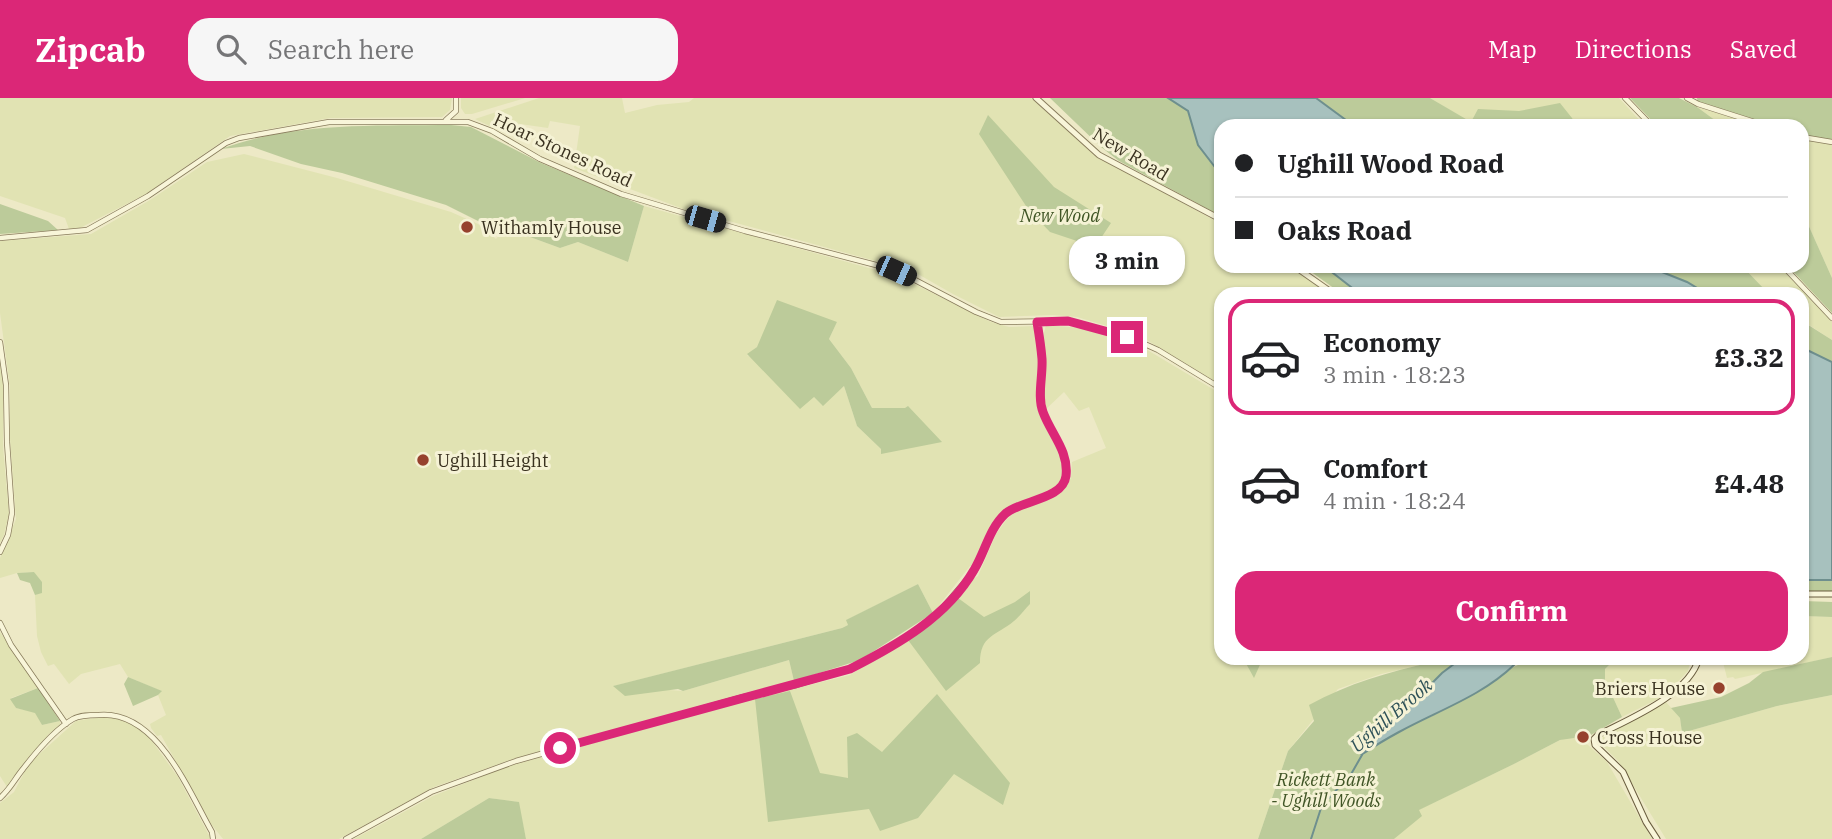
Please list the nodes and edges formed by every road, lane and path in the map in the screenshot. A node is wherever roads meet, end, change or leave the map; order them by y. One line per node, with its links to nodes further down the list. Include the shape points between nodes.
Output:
1 (456, 98): 5 (street)
2 (1036, 98): 12 (street, New Road, via 1099,155)
3 (1625, 98): 6 (street)
4 (1687, 98): 7 (street)
5 (456, 111): 8 (street); 9 (street)
6 (1645, 119)
7 (1745, 119)
8 (446, 121): 9 (street, Hoar Stones Road); 13 (street, Hoar Stones Road, via 329,122 239,138 86,230)
9 (465, 121): 20 (street, Hoar Stones Road, via 631,198 876,265 1001,322)
10 (1809, 138): 11 (street)
11 (1832, 142)
12 (1214, 216)
13 (0, 238)
14 (1304, 273): 16 (street)
15 (1790, 273): 17 (street)
16 (1324, 287)
17 (1803, 287)
18 (1809, 294): 19 (street)
19 (1832, 318)
20 (1037, 322): 22 (street, Hoar Stones Road, via 1068,321 1141,341); 31 (street, via 1042,410 1064,453 1065,482 1045,497 1004,515 975,570 934,618 850,669 516,761 430,792)
21 (0, 342): 23 (street, via 12,513)
22 (1214, 384)
23 (0, 552)
24 (1809, 594): 25 (street)
25 (1832, 594)
26 (0, 623): 28 (street)
27 (1695, 665): 32 (street, via 1670,694 1594,739 1623,772)
28 (66, 724): 29 (street); 30 (street, via 85,716 114,714 144,729 171,759)
29 (0, 798)
30 (213, 839)
31 (346, 839)
32 (1657, 839)

